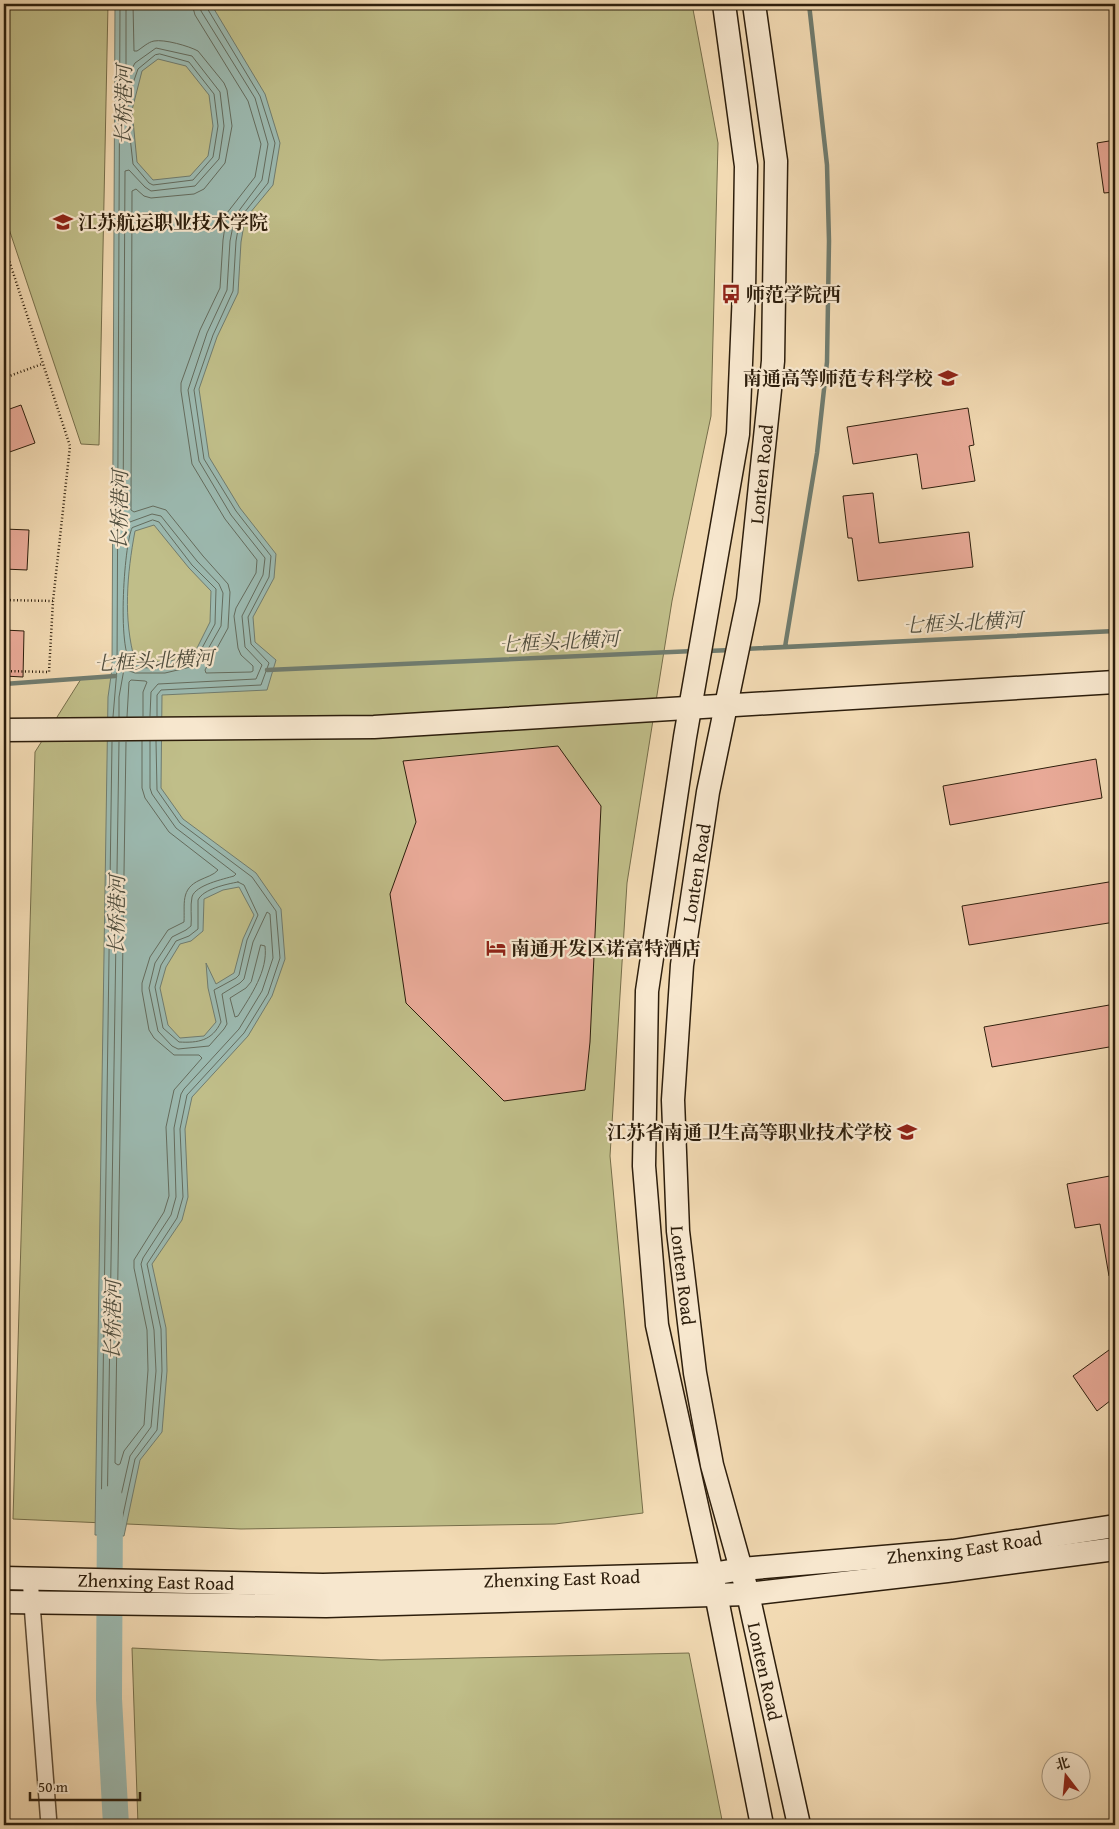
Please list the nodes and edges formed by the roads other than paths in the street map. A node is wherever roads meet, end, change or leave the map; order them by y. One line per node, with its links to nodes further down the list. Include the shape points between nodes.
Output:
1 (724, 4): 5 (main road, Lonten Road, via 746,166 738,434)
2 (754, 4): 4 (main road, Lonten Road, via 776,161 773,361 748,600)
3 (1115, 682): 4 (main road)
4 (727, 704): 5 (main road); 9 (main road, Lonten Road, via 708,792 682,965 673,1100 678,1231 695,1373 712,1465)
5 (691, 706): 6 (main road, via 374,727); 12 (main road, Lonten Road, via 647,991 644,1166 657,1325)
6 (4, 730)
7 (1115, 1526): 9 (main road, Zhenxing East Road, via 953,1551)
8 (1115, 1549): 13 (main road, Zhenxing East Road)
9 (742, 1570): 12 (main road, Zhenxing East Road); 13 (main road, Lonten Road)
10 (4, 1578): 11 (main road, Zhenxing East Road)
11 (30, 1578): 12 (main road, Zhenxing East Road, via 323,1585); 15 (street)
12 (714, 1584): 13 (main road, Zhenxing East Road); 15 (main road, Zhenxing East Road, via 326,1606); 17 (main road, Lonten Road)
13 (748, 1594): 18 (main road, Lonten Road)
14 (4, 1602): 15 (main road, Zhenxing East Road)
15 (32, 1602): 16 (street)
16 (49, 1825)
17 (762, 1825)
18 (799, 1825)

